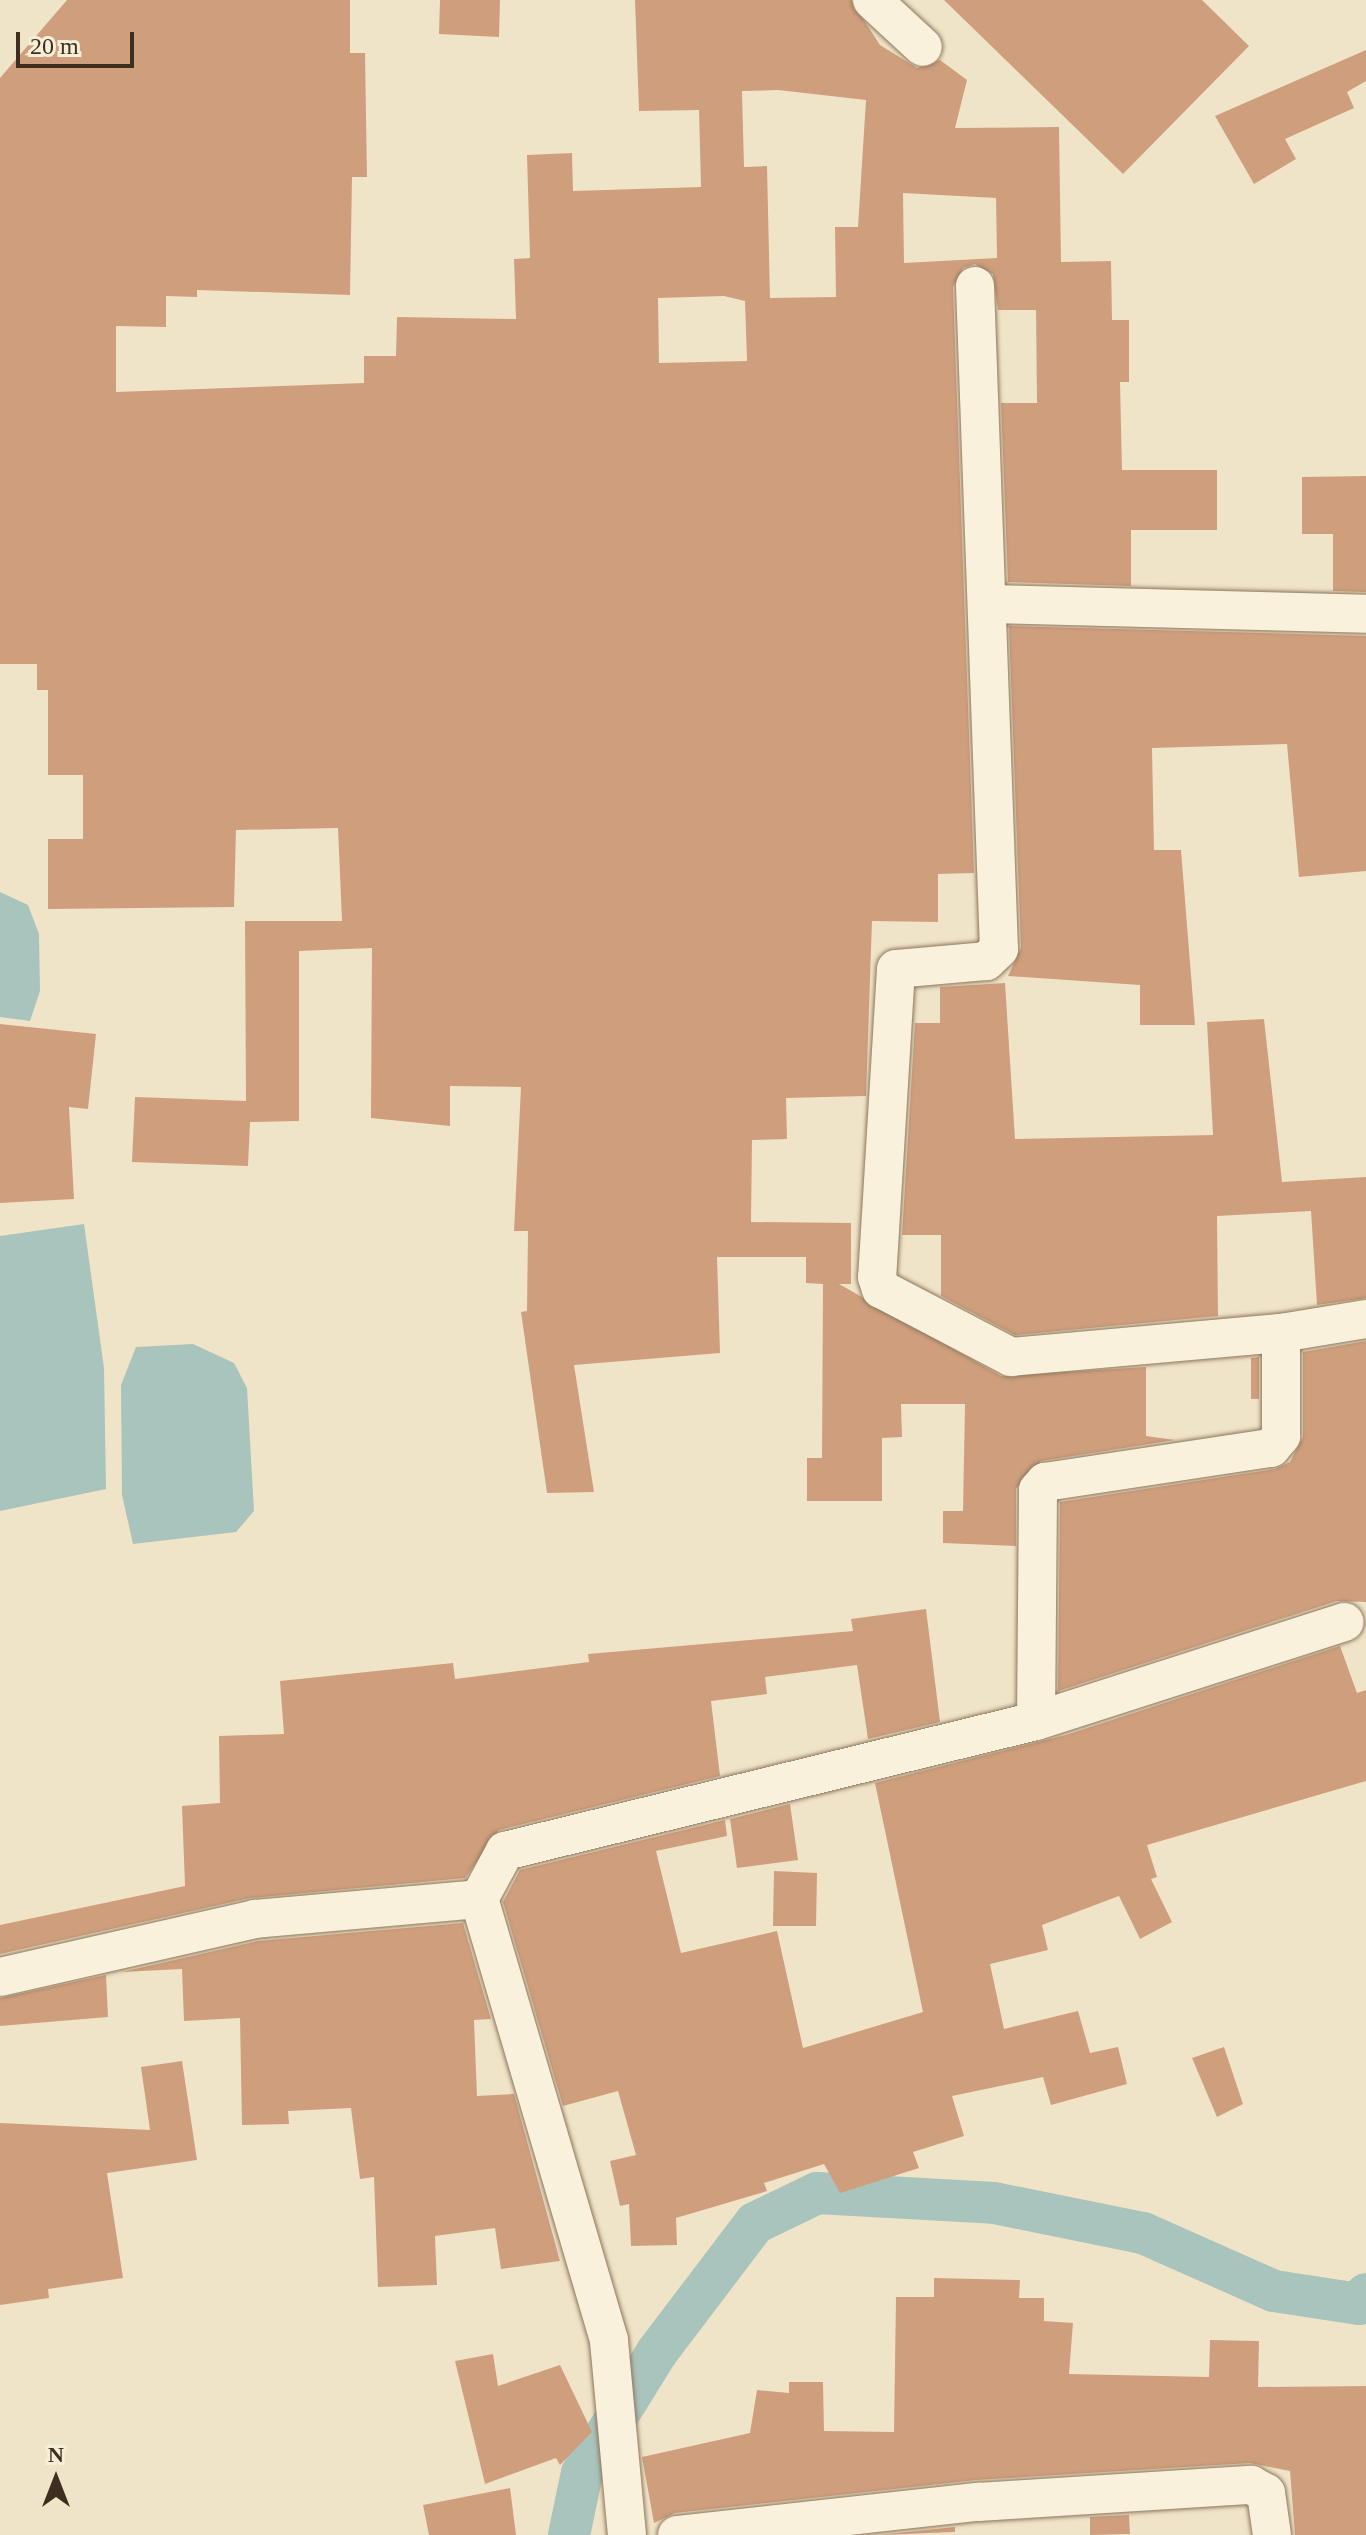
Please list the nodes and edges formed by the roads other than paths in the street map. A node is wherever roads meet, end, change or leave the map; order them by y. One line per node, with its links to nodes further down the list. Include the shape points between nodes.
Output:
1 (872, 0): 2 (street)
2 (923, 47)
3 (975, 286): 4 (street, via 975,403 982,411)
4 (991, 604): 5 (street); 7 (street, via 999,949 986,961 896,969 881,1289 1011,1357)
5 (1366, 614)
6 (1366, 1319): 7 (street)
7 (1281, 1333): 9 (street, via 1279,1443 1045,1482 1038,1490)
8 (1344, 1622): 9 (street)
9 (1036, 1721): 10 (street, via 516,1844)
10 (479, 1899): 11 (street, via 255,1919); 12 (street, via 609,2340)
11 (0, 1977)
12 (627, 2535)
13 (677, 2535): 14 (street, via 978,2502 1251,2485 1266,2493)
14 (1272, 2535)

